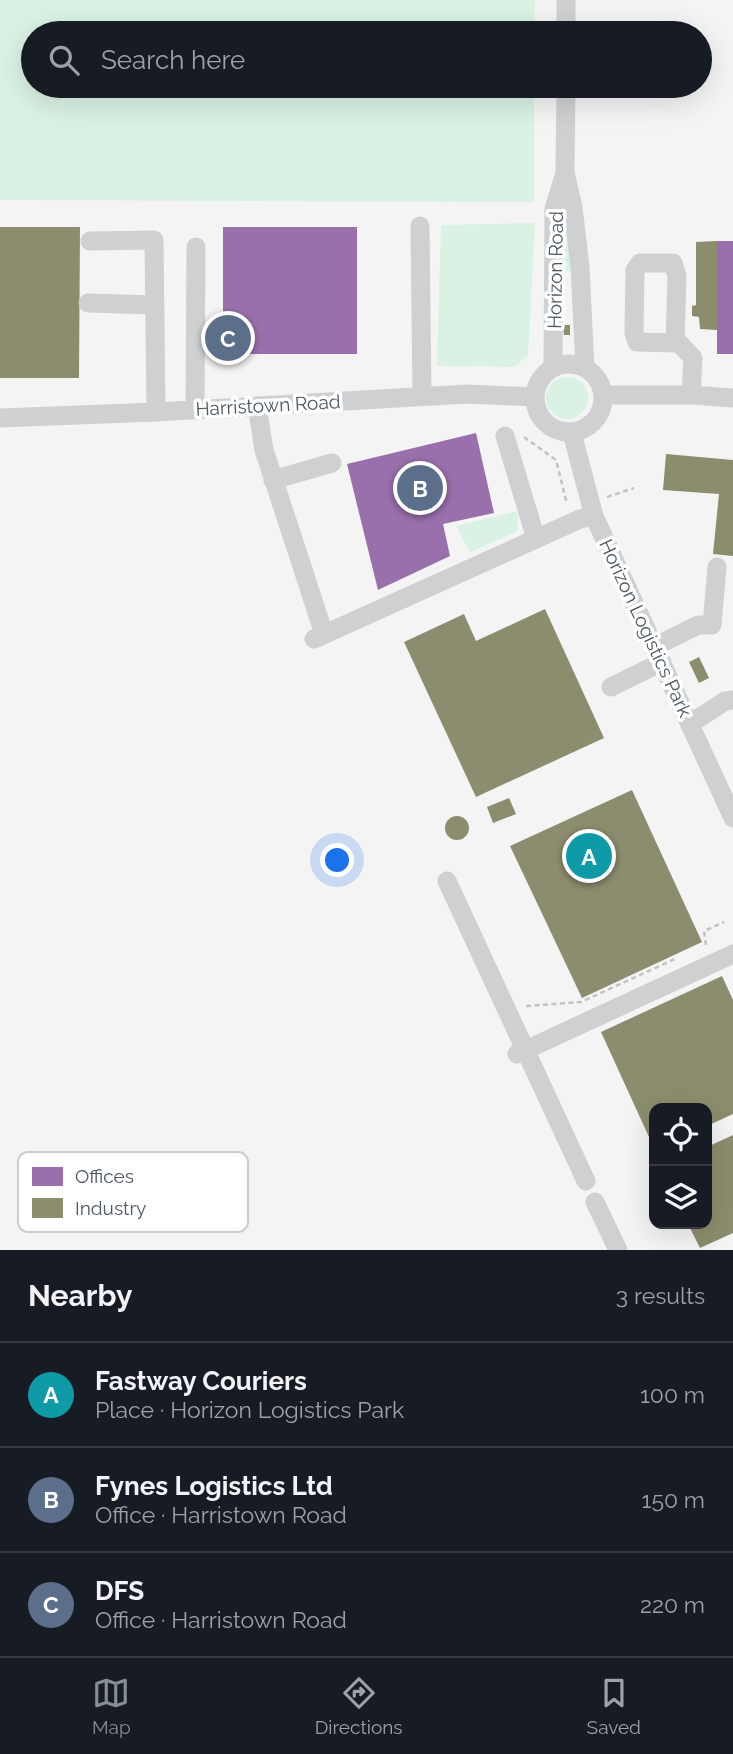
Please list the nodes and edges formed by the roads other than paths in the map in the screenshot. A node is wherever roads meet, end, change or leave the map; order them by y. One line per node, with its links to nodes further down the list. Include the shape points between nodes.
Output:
1 (566, 0): 2 (street)
2 (566, 21)
3 (566, 98): 4 (street, Horizon Road)
4 (565, 172): 11 (street, Horizon Road, via 554,209); 12 (street, Horizon Road, via 580,267)
5 (420, 226): 15 (street)
6 (90, 241): 9 (street, via 154,240)
7 (196, 247): 19 (street)
8 (88, 303): 9 (street)
9 (155, 305): 20 (street)
10 (675, 343): 14 (street, via 693,358)
11 (553, 368): 12 (street); 16 (street)
12 (585, 368): 13 (street, via 600,384)
13 (603, 395): 14 (street); 22 (street, via 599,416)
14 (691, 395): 17 (street)
15 (422, 396): 16 (street, Harristown Road); 18 (street, Harristown Road)
16 (535, 397): 22 (street, via 536,408 550,427)
17 (733, 398)
18 (257, 406): 19 (street, Harristown Road); 25 (street)
19 (195, 410): 20 (street, Harristown Road)
20 (156, 412): 21 (street, Harristown Road)
21 (0, 418)
22 (572, 433): 26 (street, Horizon Logistics Park)
23 (512, 435): 27 (street)
24 (332, 463): 25 (street)
25 (273, 480): 27 (street, via 319,637)
26 (593, 509): 27 (street); 29 (street, Horizon Logistics Park)
27 (536, 539)
28 (717, 567): 29 (street, via 712,625 698,625)
29 (658, 654): 30 (street); 32 (street, Horizon Logistics Park)
30 (611, 687)
31 (733, 700): 32 (street, via 724,701)
32 (690, 724): 33 (street, Horizon Logistics Park)
33 (727, 787): 34 (street, Horizon Logistics Park)
34 (733, 818)
35 (447, 881): 37 (street, via 507,1007)
36 (733, 954): 37 (street)
37 (522, 1051): 38 (street)
38 (586, 1181)
39 (595, 1202): 40 (street)
40 (618, 1250)

